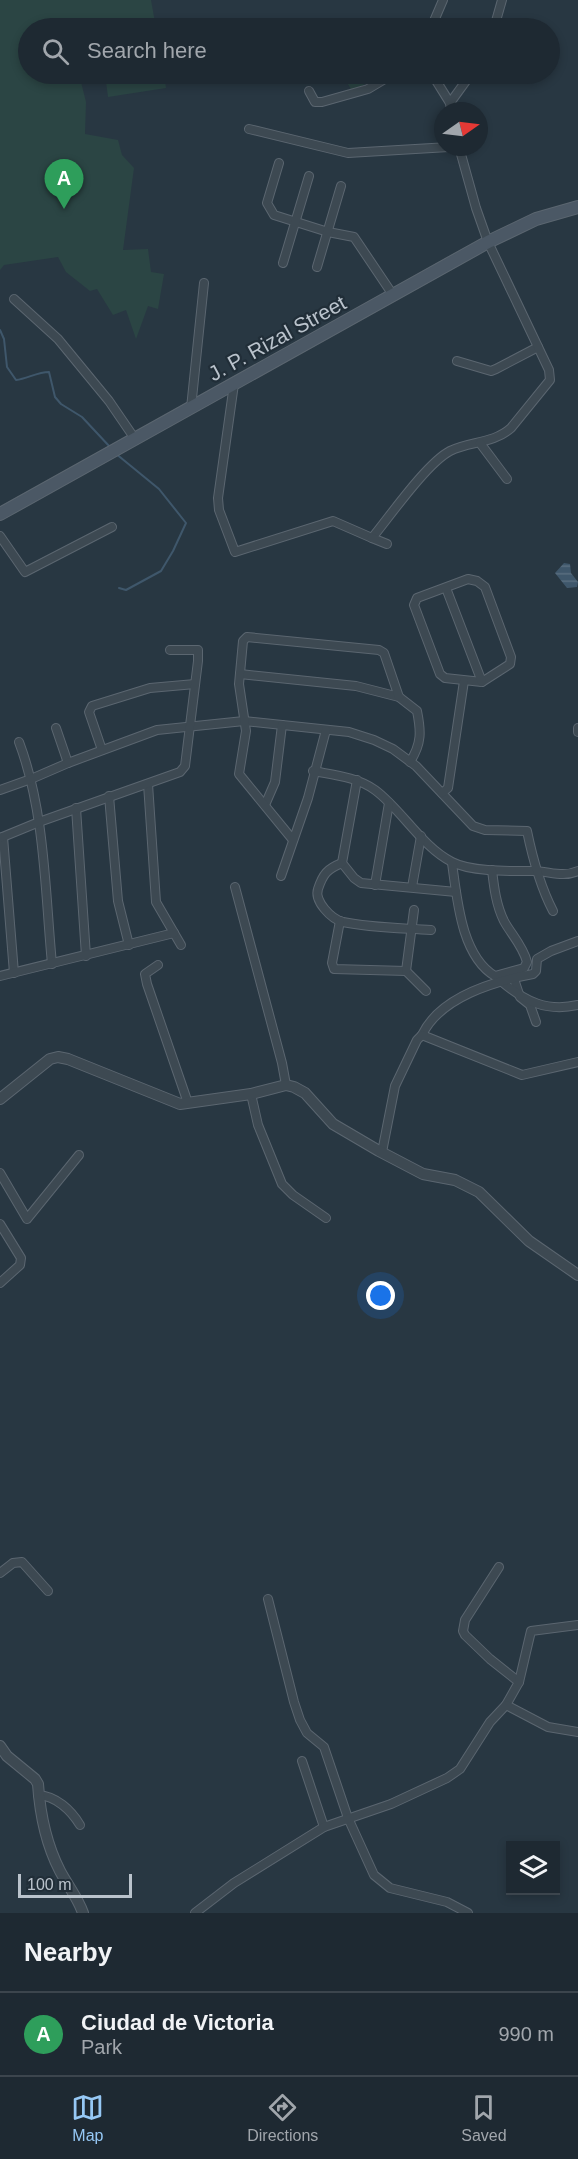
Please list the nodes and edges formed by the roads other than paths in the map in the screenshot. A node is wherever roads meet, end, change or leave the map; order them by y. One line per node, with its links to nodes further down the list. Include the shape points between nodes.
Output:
1 (443, 0): 3 (street)
2 (502, 0): 4 (street)
3 (435, 18)
4 (497, 18)
5 (376, 84): 8 (street, via 322,102 315,102)
6 (438, 84): 9 (street)
7 (465, 84): 10 (street)
8 (309, 91)
9 (448, 102)
10 (454, 102)
11 (249, 129): 12 (street, via 348,153)
12 (434, 148)
13 (462, 156): 20 (street)
14 (279, 163): 18 (street, via 267,203 274,215)
15 (309, 176): 18 (street)
16 (341, 186): 19 (street)
17 (578, 207): 20 (main road, J. P. Rizal Street, via 536,219)
18 (296, 222): 19 (street); 21 (street)
19 (328, 232): 22 (street); 24 (street, via 354,237)
20 (488, 242): 24 (main road, J. P. Rizal Street); 26 (street)
21 (283, 263)
22 (317, 267)
23 (204, 283): 29 (street)
24 (393, 295): 28 (main road, J. P. Rizal Street)
25 (14, 299): 30 (street, via 58,339 109,401)
26 (538, 347): 27 (street, via 491,370); 31 (street, via 550,380 511,428)
27 (457, 362)
28 (234, 384): 29 (main road, J. P. Rizal Street); 36 (street, via 218,498 235,552 330,521)
29 (191, 408): 30 (main road, J. P. Rizal Street)
30 (130, 442): 33 (main road, J. P. Rizal Street)
31 (480, 443): 32 (street); 36 (street, via 442,456)
32 (507, 479)
33 (0, 514)
34 (112, 527): 35 (street, via 25,572)
35 (0, 536)
36 (372, 538): 37 (street)
37 (387, 544)
38 (446, 588): 41 (street, via 417,598 414,604 440,674); 42 (street); 42 (street, via 468,579 485,587 511,657 510,664)
39 (170, 650): 43 (street, via 198,651)
40 (240, 674): 44 (street, via 356,686); 44 (street, via 243,641 247,637 379,650 384,653); 45 (street)
41 (464, 681): 42 (street); 59 (street, via 448,788)
42 (482, 682)
43 (195, 684): 47 (street); 51 (street, via 150,688 92,706 89,712)
44 (399, 697): 52 (street, via 417,711 421,732)
45 (244, 721): 46 (street); 47 (street); 62 (street, via 239,774)
46 (282, 725): 49 (street); 62 (street, via 275,782)
47 (189, 727): 51 (street, via 157,730); 57 (street, via 185,766 180,772)
48 (56, 728): 53 (street)
49 (326, 730): 52 (street, via 374,740); 54 (street)
50 (19, 742): 55 (street)
51 (102, 750): 53 (street)
52 (410, 762): 59 (street)
53 (68, 763): 55 (street)
54 (314, 771): 56 (street); 67 (street)
55 (31, 779): 58 (street); 64 (street)
56 (357, 780): 61 (street); 68 (street)
57 (148, 784): 60 (street); 83 (street, via 156,902)
58 (0, 790)
59 (442, 793): 71 (street, via 474,826 527,831)
60 (109, 796): 63 (street); 85 (street, via 118,901)
61 (389, 803): 65 (street); 74 (street)
62 (265, 805): 67 (street)
63 (76, 808): 64 (street); 87 (street)
64 (39, 822): 66 (street); 88 (street)
65 (421, 836): 69 (street); 76 (street)
66 (2, 838): 91 (street)
67 (293, 840): 73 (street)
68 (342, 863): 74 (street, via 361,883); 80 (street, via 323,875 316,895 319,903)
69 (452, 863): 70 (street); 77 (street)
70 (492, 870): 71 (street); 77 (street, via 503,919 525,955 524,968 495,976 487,971 474,953 462,924)
71 (536, 871): 72 (street, via 558,875); 79 (street)
72 (578, 871)
73 (281, 876)
74 (375, 885): 76 (street)
75 (235, 887): 101 (street)
76 (412, 887): 77 (street)
77 (456, 892)
78 (414, 910): 81 (street)
79 (553, 911)
80 (340, 921): 81 (street); 90 (street, via 334,969)
81 (411, 929): 82 (street); 90 (street)
82 (431, 930)
83 (174, 933): 85 (street); 86 (street)
84 (578, 941): 93 (street, via 542,955 533,974)
85 (129, 945): 87 (street)
86 (182, 945)
87 (87, 956): 88 (street)
88 (52, 964): 91 (street)
89 (158, 965): 104 (street, via 145,974 147,984)
90 (406, 970): 95 (street)
91 (14, 973): 92 (street)
92 (0, 976)
93 (514, 979): 94 (street); 96 (street)
94 (502, 982): 96 (street); 99 (street, via 444,1007)
95 (426, 991)
96 (520, 997): 97 (street, via 537,1005); 98 (street, via 530,1005)
97 (578, 1005)
98 (536, 1022)
99 (422, 1035): 100 (street, via 522,1075); 105 (street, via 395,1086)
100 (578, 1062)
101 (286, 1085): 102 (street); 105 (street, via 306,1093 333,1124)
102 (251, 1094): 104 (street); 108 (street, via 258,1125 282,1184)
103 (0, 1099): 104 (street, via 50,1059 58,1057 164,1099)
104 (188, 1103)
105 (382, 1152): 110 (street, via 423,1174 455,1180 479,1192 529,1241)
106 (79, 1155): 107 (street, via 27,1219)
107 (0, 1173)
108 (326, 1218)
109 (0, 1224): 111 (street, via 21,1258 20,1265)
110 (578, 1275)
111 (1, 1279)
112 (499, 1567): 117 (street, via 465,1620 463,1630)
113 (0, 1573): 114 (street, via 15,1562 22,1562)
114 (48, 1592)
115 (268, 1599): 123 (street, via 300,1720 307,1733 324,1747)
116 (578, 1625): 117 (street, via 531,1631)
117 (519, 1682): 118 (street)
118 (506, 1705): 119 (street, via 548,1727); 123 (street, via 490,1722 460,1769 391,1804)
119 (578, 1732)
120 (0, 1746): 122 (street, via 35,1779)
121 (302, 1761): 125 (street)
122 (38, 1795): 124 (street, via 68,1809); 127 (street, via 50,1846)
123 (348, 1818): 125 (street); 128 (street, via 374,1875 390,1888 447,1902)
124 (80, 1825)
125 (324, 1827): 126 (street, via 234,1883)
126 (198, 1912)
127 (83, 1913)
128 (468, 1913)

